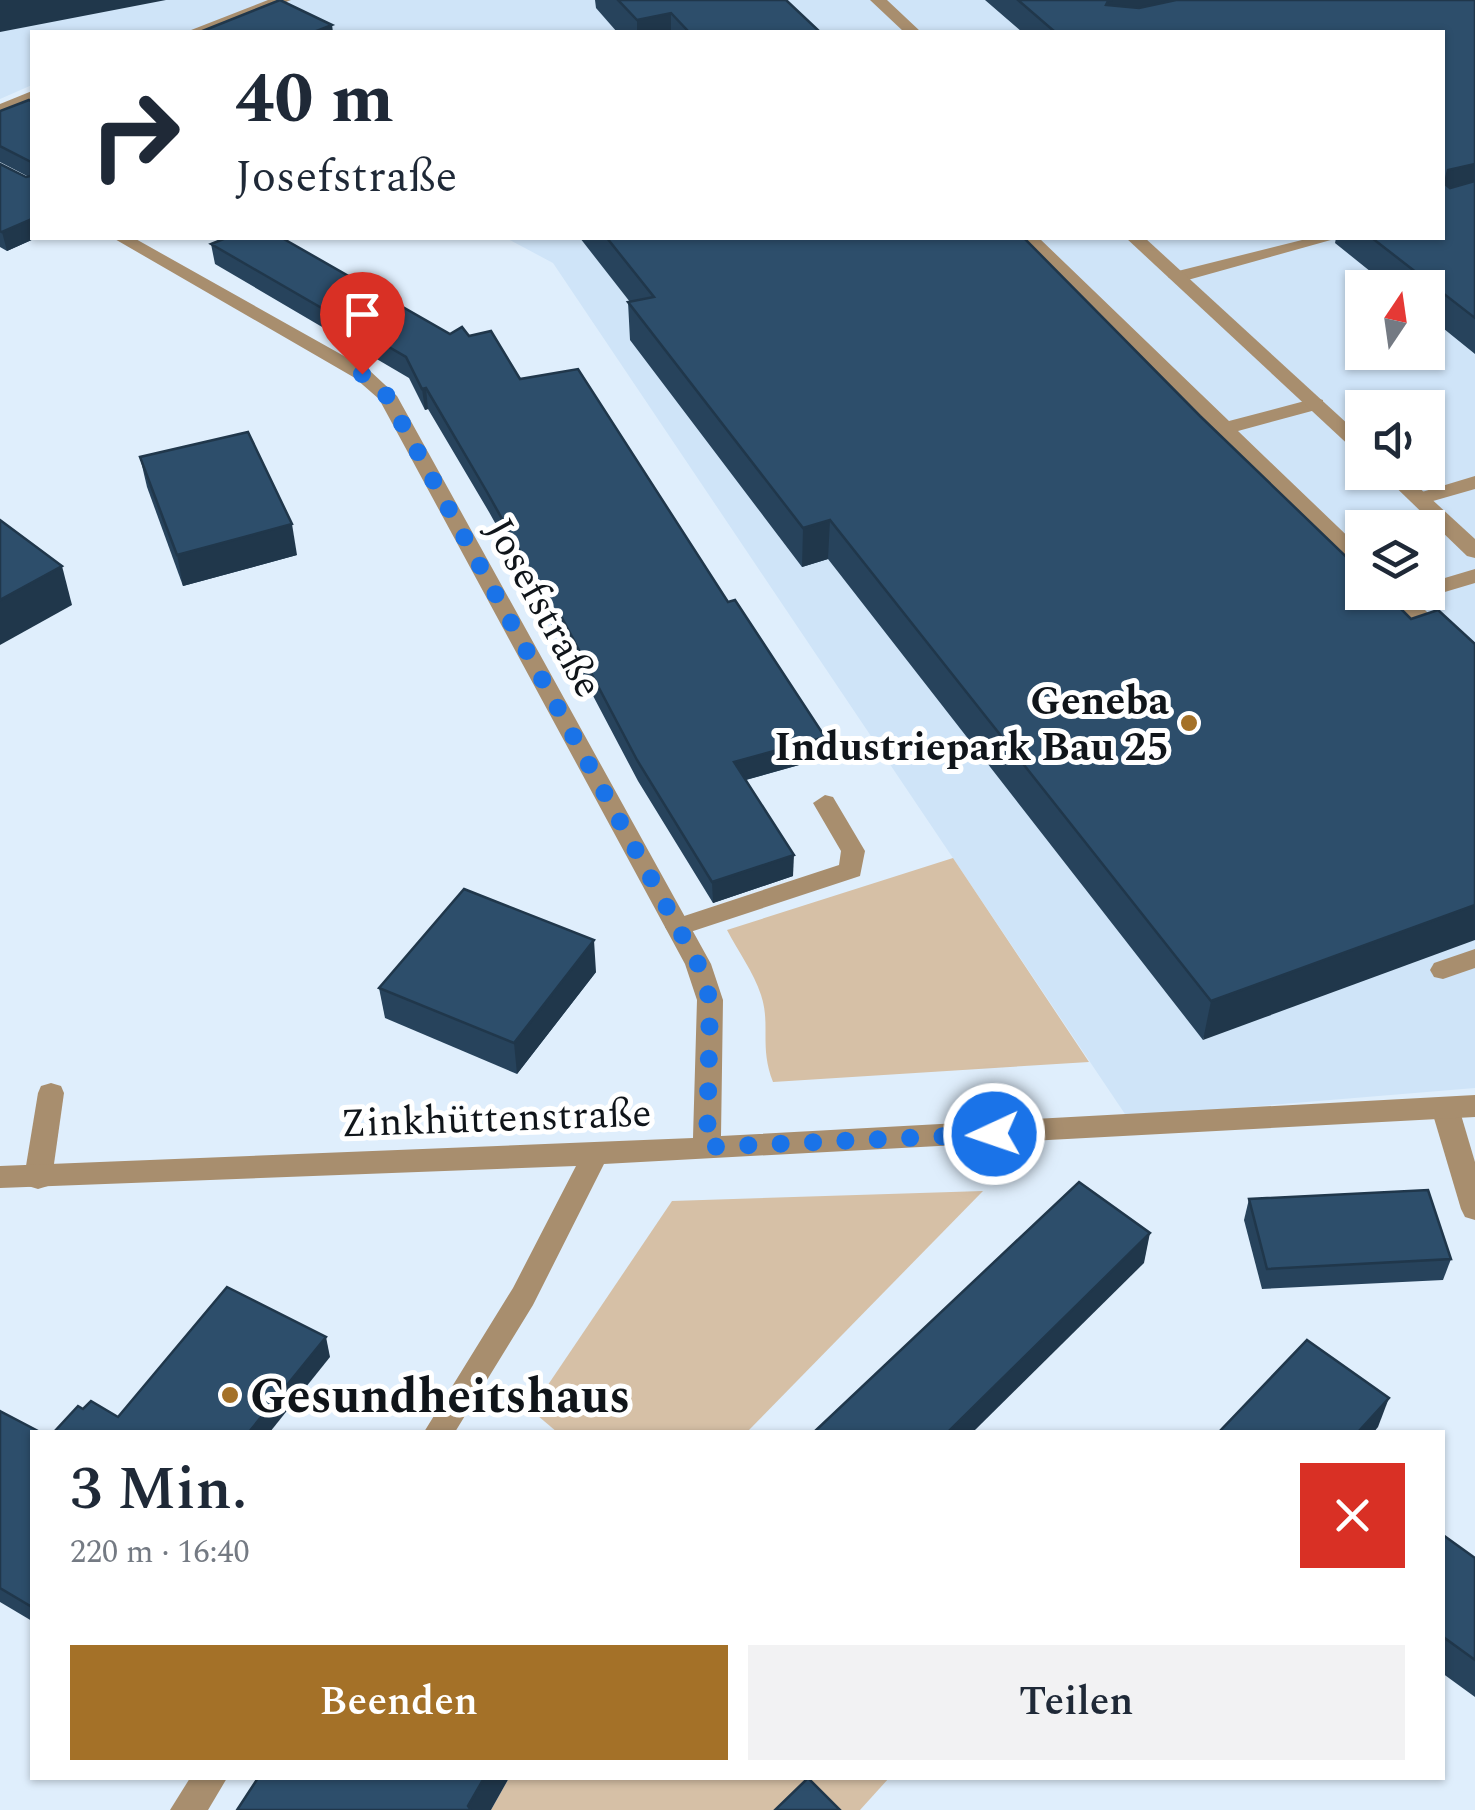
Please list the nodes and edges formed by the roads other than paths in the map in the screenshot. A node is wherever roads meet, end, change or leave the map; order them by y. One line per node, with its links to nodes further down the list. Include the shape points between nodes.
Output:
1 (283, 0): 3 (street)
2 (878, 0): 4 (street)
3 (200, 30)
4 (911, 30)
5 (30, 97): 6 (street)
6 (0, 110)
7 (126, 240): 25 (street, Josefstraße, via 362,374 387,396)
8 (1030, 240): 13 (street)
9 (1137, 240): 11 (street)
10 (1321, 240): 11 (street)
11 (1178, 276): 12 (street)
12 (1316, 404): 13 (street); 14 (street)
13 (1225, 428): 18 (street)
14 (1345, 431)
15 (1475, 482): 17 (street)
16 (1409, 490): 17 (street)
17 (1419, 500): 19 (street)
18 (1345, 545)
19 (1475, 551)
20 (1475, 576): 21 (street)
21 (1445, 584)
22 (1425, 610): 23 (street)
23 (1475, 672)
24 (825, 803): 25 (street, via 853,851 851,870)
25 (678, 927): 31 (street, Josefstraße, via 710,1000)
26 (1475, 958): 27 (street)
27 (1443, 970)
28 (51, 1093): 34 (street)
29 (1475, 1106): 30 (street, Zinkhüttenstraße)
30 (1445, 1108): 31 (street, Zinkhüttenstraße); 35 (street)
31 (707, 1147): 32 (street, Zinkhüttenstraße)
32 (595, 1154): 34 (street, Zinkhüttenstraße); 36 (street, via 499,1340)
33 (0, 1177): 34 (street, Zinkhüttenstraße)
34 (38, 1178)
35 (1475, 1209)
36 (440, 1430)
37 (209, 1780): 38 (street)
38 (187, 1810)

